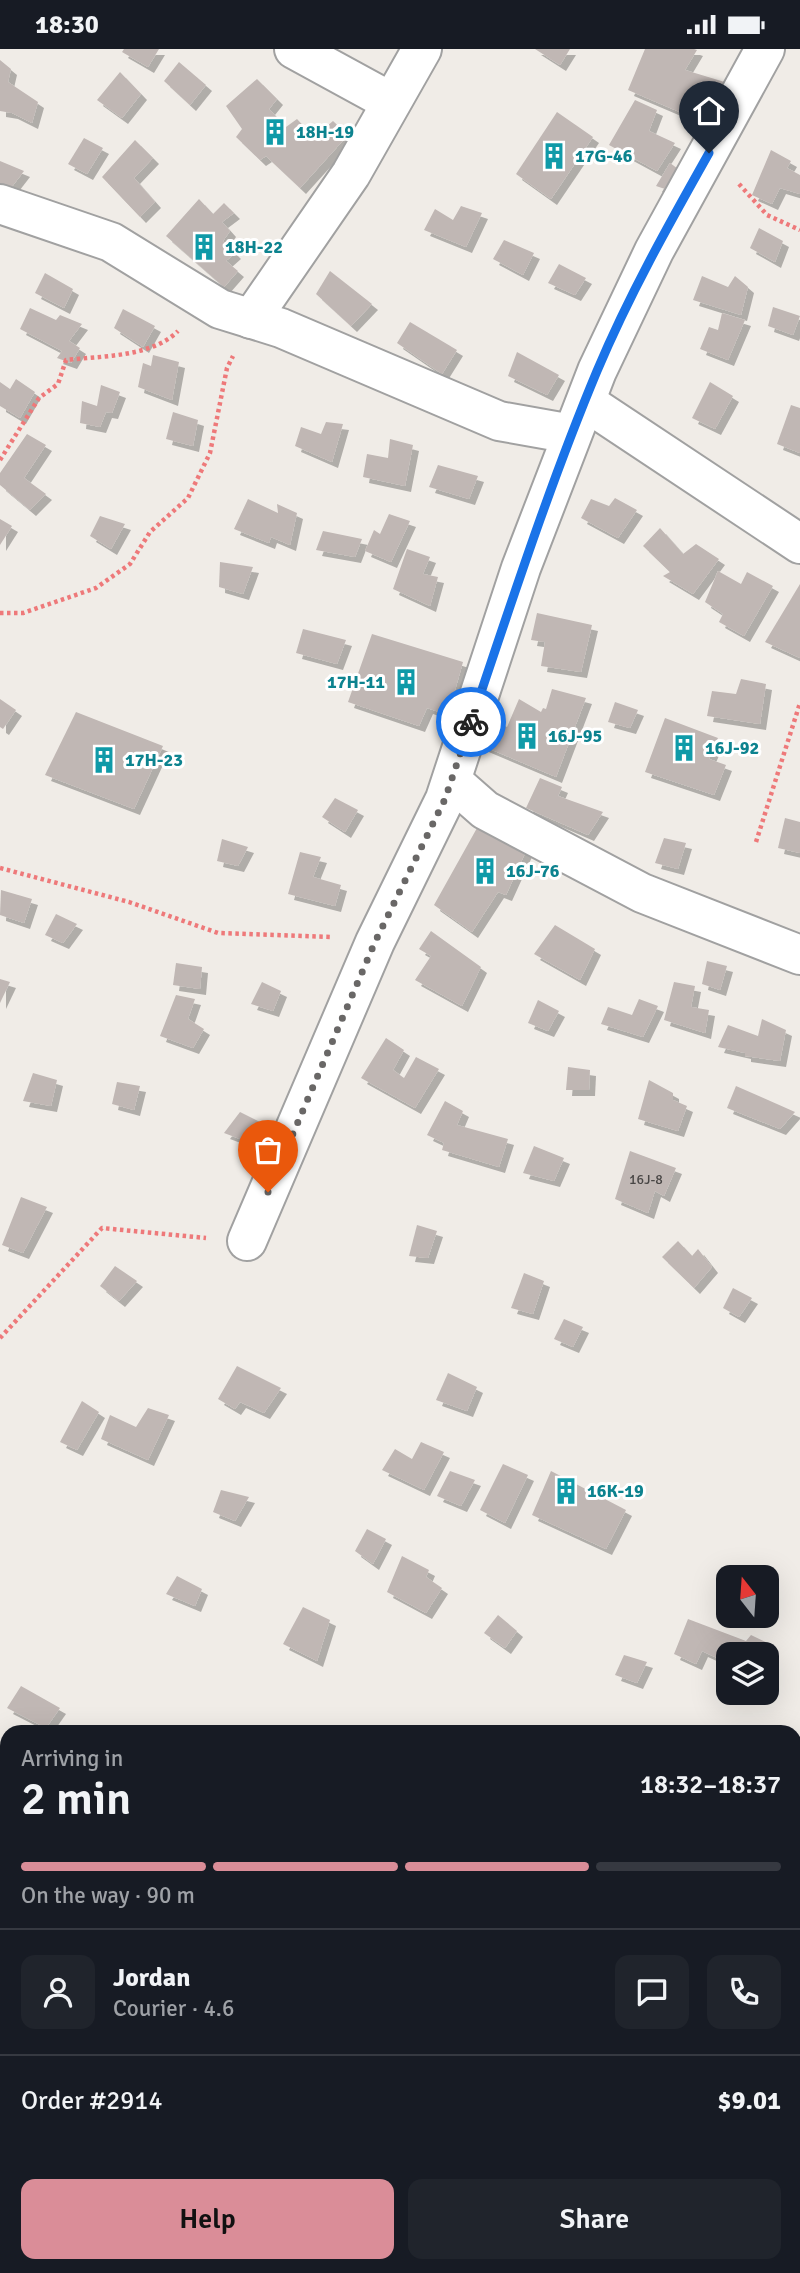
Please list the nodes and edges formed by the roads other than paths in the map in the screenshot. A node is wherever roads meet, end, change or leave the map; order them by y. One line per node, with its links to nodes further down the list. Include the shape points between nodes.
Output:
1 (294, 49): 4 (street)
2 (422, 49): 4 (street)
3 (765, 49): 7 (street, via 654,251)
4 (391, 102): 6 (street, via 351,174)
5 (0, 204): 6 (street, via 111,242 200,298)
6 (251, 319): 7 (street, via 499,421)
7 (579, 418): 8 (street); 9 (street, via 521,568)
8 (800, 544)
9 (452, 781): 10 (street, via 485,810 642,893); 11 (street, via 375,942)
10 (800, 955)
11 (247, 1241)

